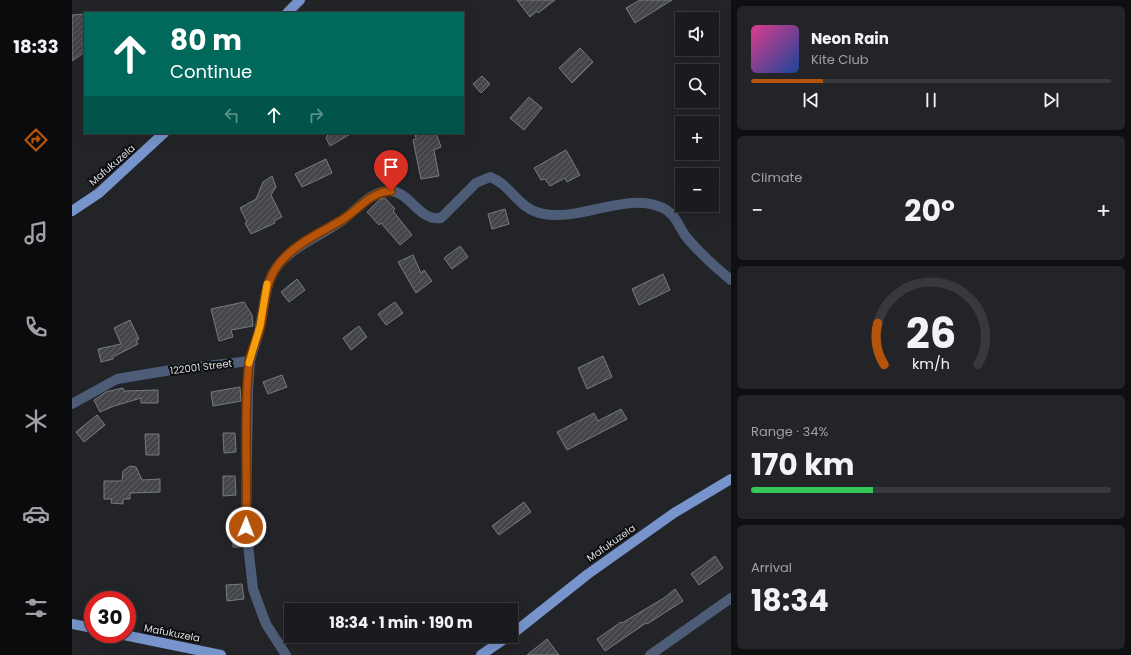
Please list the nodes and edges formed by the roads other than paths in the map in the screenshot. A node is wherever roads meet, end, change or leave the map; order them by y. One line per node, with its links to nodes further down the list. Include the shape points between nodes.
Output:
1 (300, 0): 2 (main road)
2 (288, 12)
3 (163, 134): 4 (main road, Mafukuzela, via 99,193)
4 (72, 211)
5 (731, 280): 6 (street, via 686,237 675,218 665,208 655,204 641,202 572,214 545,214 533,212 516,200 500,181 490,177 476,183 441,218 433,219 425,216 398,193 382,191 343,220 298,246 284,258 266,286 260,326)
6 (250, 361): 7 (street, 122001 Street, via 117,379); 16 (street, via 246,527 253,589 266,624)
7 (72, 404)
8 (731, 479): 12 (main road, Mafukuzela, via 668,518 588,574)
9 (731, 598): 18 (street)
10 (72, 624): 11 (main road)
11 (84, 626)
12 (518, 629)
13 (136, 638): 15 (main road, Mafukuzela)
14 (498, 643): 17 (main road, Mafukuzela)
15 (221, 655)
16 (286, 655)
17 (481, 655)
18 (650, 655)

